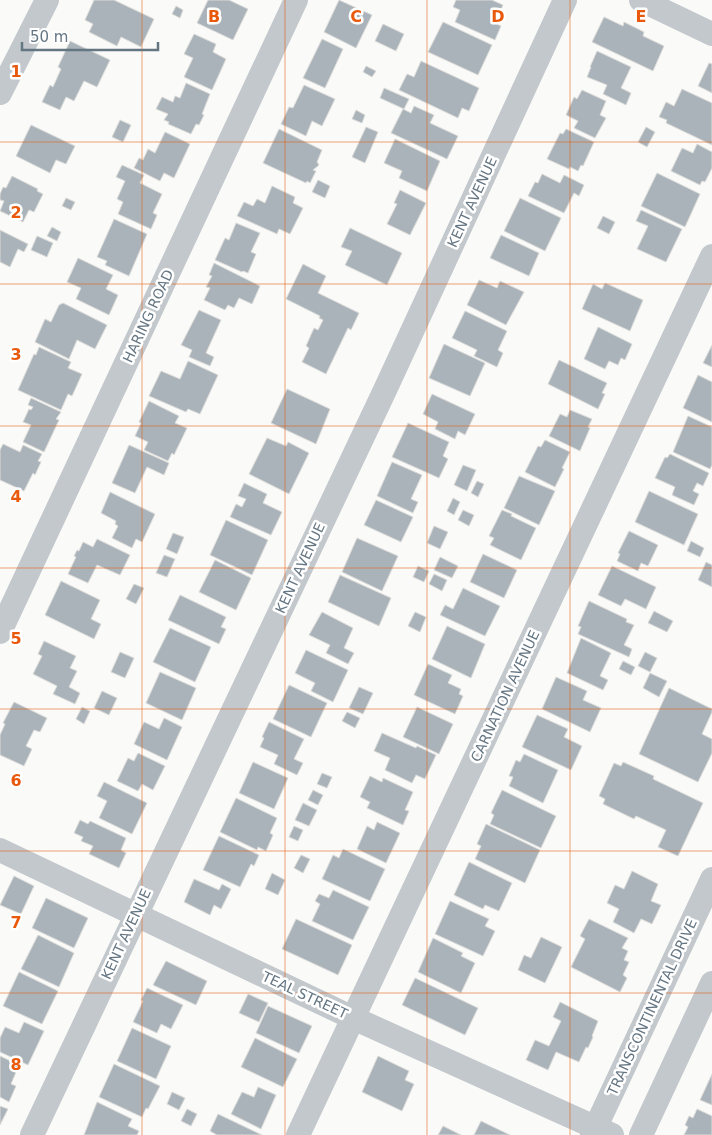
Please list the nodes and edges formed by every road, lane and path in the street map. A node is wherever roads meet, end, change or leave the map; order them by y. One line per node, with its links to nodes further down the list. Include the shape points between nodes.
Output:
1 (46, 0): 6 (street)
2 (296, 0): 8 (street, HARING ROAD)
3 (565, 0): 11 (street, KENT AVENUE, via 385,390)
4 (641, 0): 5 (street)
5 (712, 34)
6 (0, 92)
7 (712, 256): 13 (street, CARNATION AVENUE)
8 (0, 632)
9 (0, 850): 11 (street, TEAL STREET)
10 (712, 879): 14 (street, TRANSCONTINENTAL DRIVE)
11 (136, 915): 13 (street, TEAL STREET); 15 (street, KENT AVENUE)
12 (712, 984): 17 (street)
13 (353, 1018): 14 (street, TEAL STREET); 16 (street, CARNATION AVENUE)
14 (600, 1132)
15 (32, 1135)
16 (298, 1135)
17 (641, 1135)

